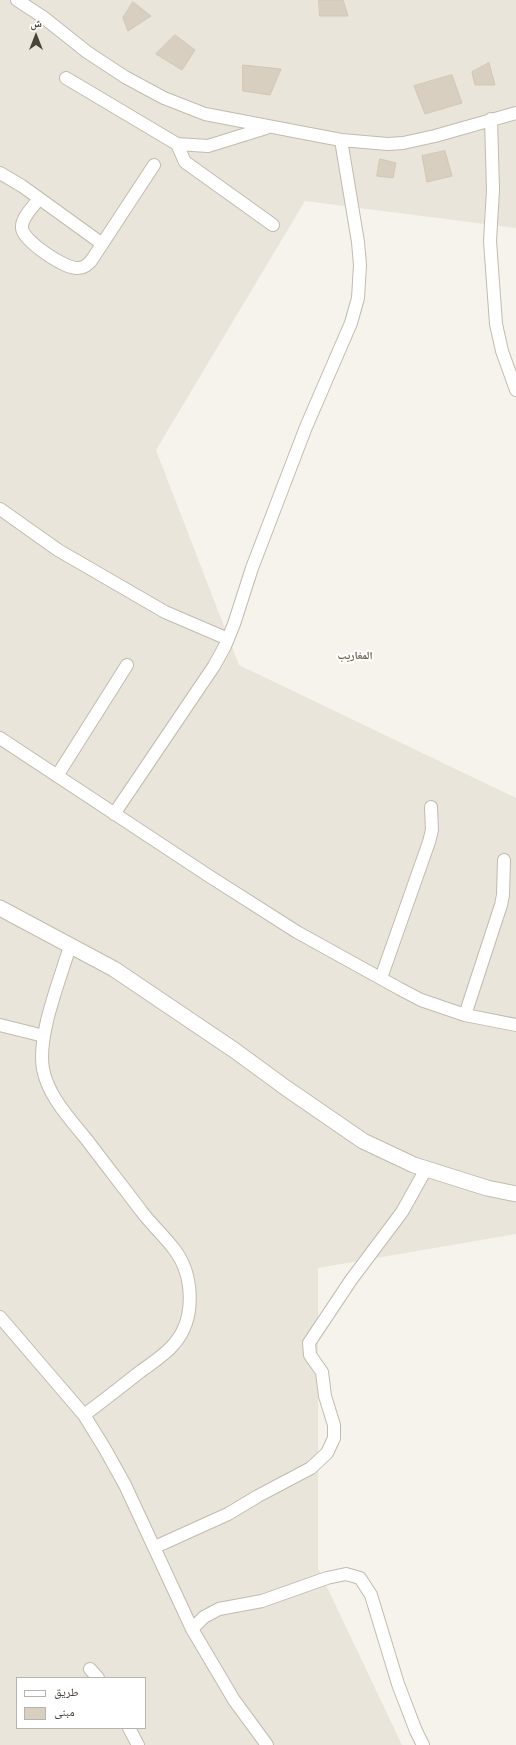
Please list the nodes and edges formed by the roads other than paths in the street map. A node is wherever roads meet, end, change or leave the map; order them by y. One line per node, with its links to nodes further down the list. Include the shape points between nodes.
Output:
1 (17, 0): 5 (street, via 93,56 164,98 205,114)
2 (66, 78): 7 (street)
3 (516, 113): 4 (street)
4 (491, 119): 6 (street, via 403,143 375,144); 13 (street, via 493,190 490,241 496,324 502,351)
5 (268, 127): 6 (street); 7 (street, via 208,146)
6 (341, 140): 15 (street, via 358,242 358,298 351,323 306,427 257,554)
7 (177, 144): 11 (street, via 185,162)
8 (154, 165): 12 (street)
9 (0, 173): 10 (street)
10 (39, 199): 12 (street); 12 (street, via 24,218 22,228 28,239 37,246 64,265 79,268 86,266)
11 (273, 225)
12 (101, 243)
13 (516, 390)
14 (0, 509): 15 (street, via 58,550 165,612)
15 (228, 639): 20 (street, via 214,666)
16 (127, 665): 18 (street)
17 (0, 738): 18 (street)
18 (57, 776): 20 (street)
19 (431, 807): 24 (street, via 432,830 429,842)
20 (114, 814): 24 (street, via 297,932)
21 (504, 860): 25 (street, via 501,905)
22 (0, 908): 23 (street)
23 (70, 946): 28 (street); 29 (street, via 127,978 347,1131 378,1149)
24 (381, 978): 25 (street, via 421,1000)
25 (465, 1015): 27 (street)
26 (0, 1025): 28 (street)
27 (516, 1025)
28 (44, 1036): 32 (street, via 42,1052 46,1082 54,1096 174,1249 182,1263 190,1295 190,1308 183,1331 174,1344)
29 (426, 1169): 30 (street); 33 (street, via 402,1212 351,1280 309,1343 310,1355 322,1372 325,1396 334,1425 334,1438 327,1453 311,1468 228,1514)
30 (516, 1194)
31 (0, 1317): 32 (street)
32 (84, 1416): 33 (street, via 125,1485)
33 (155, 1547): 34 (street)
34 (192, 1629): 37 (street, via 234,1700); 38 (street, via 219,1609 262,1601 327,1578 346,1574 360,1578 371,1595 398,1684)
35 (130, 1729): 36 (street)
36 (138, 1745)
37 (267, 1745)
38 (423, 1745)

